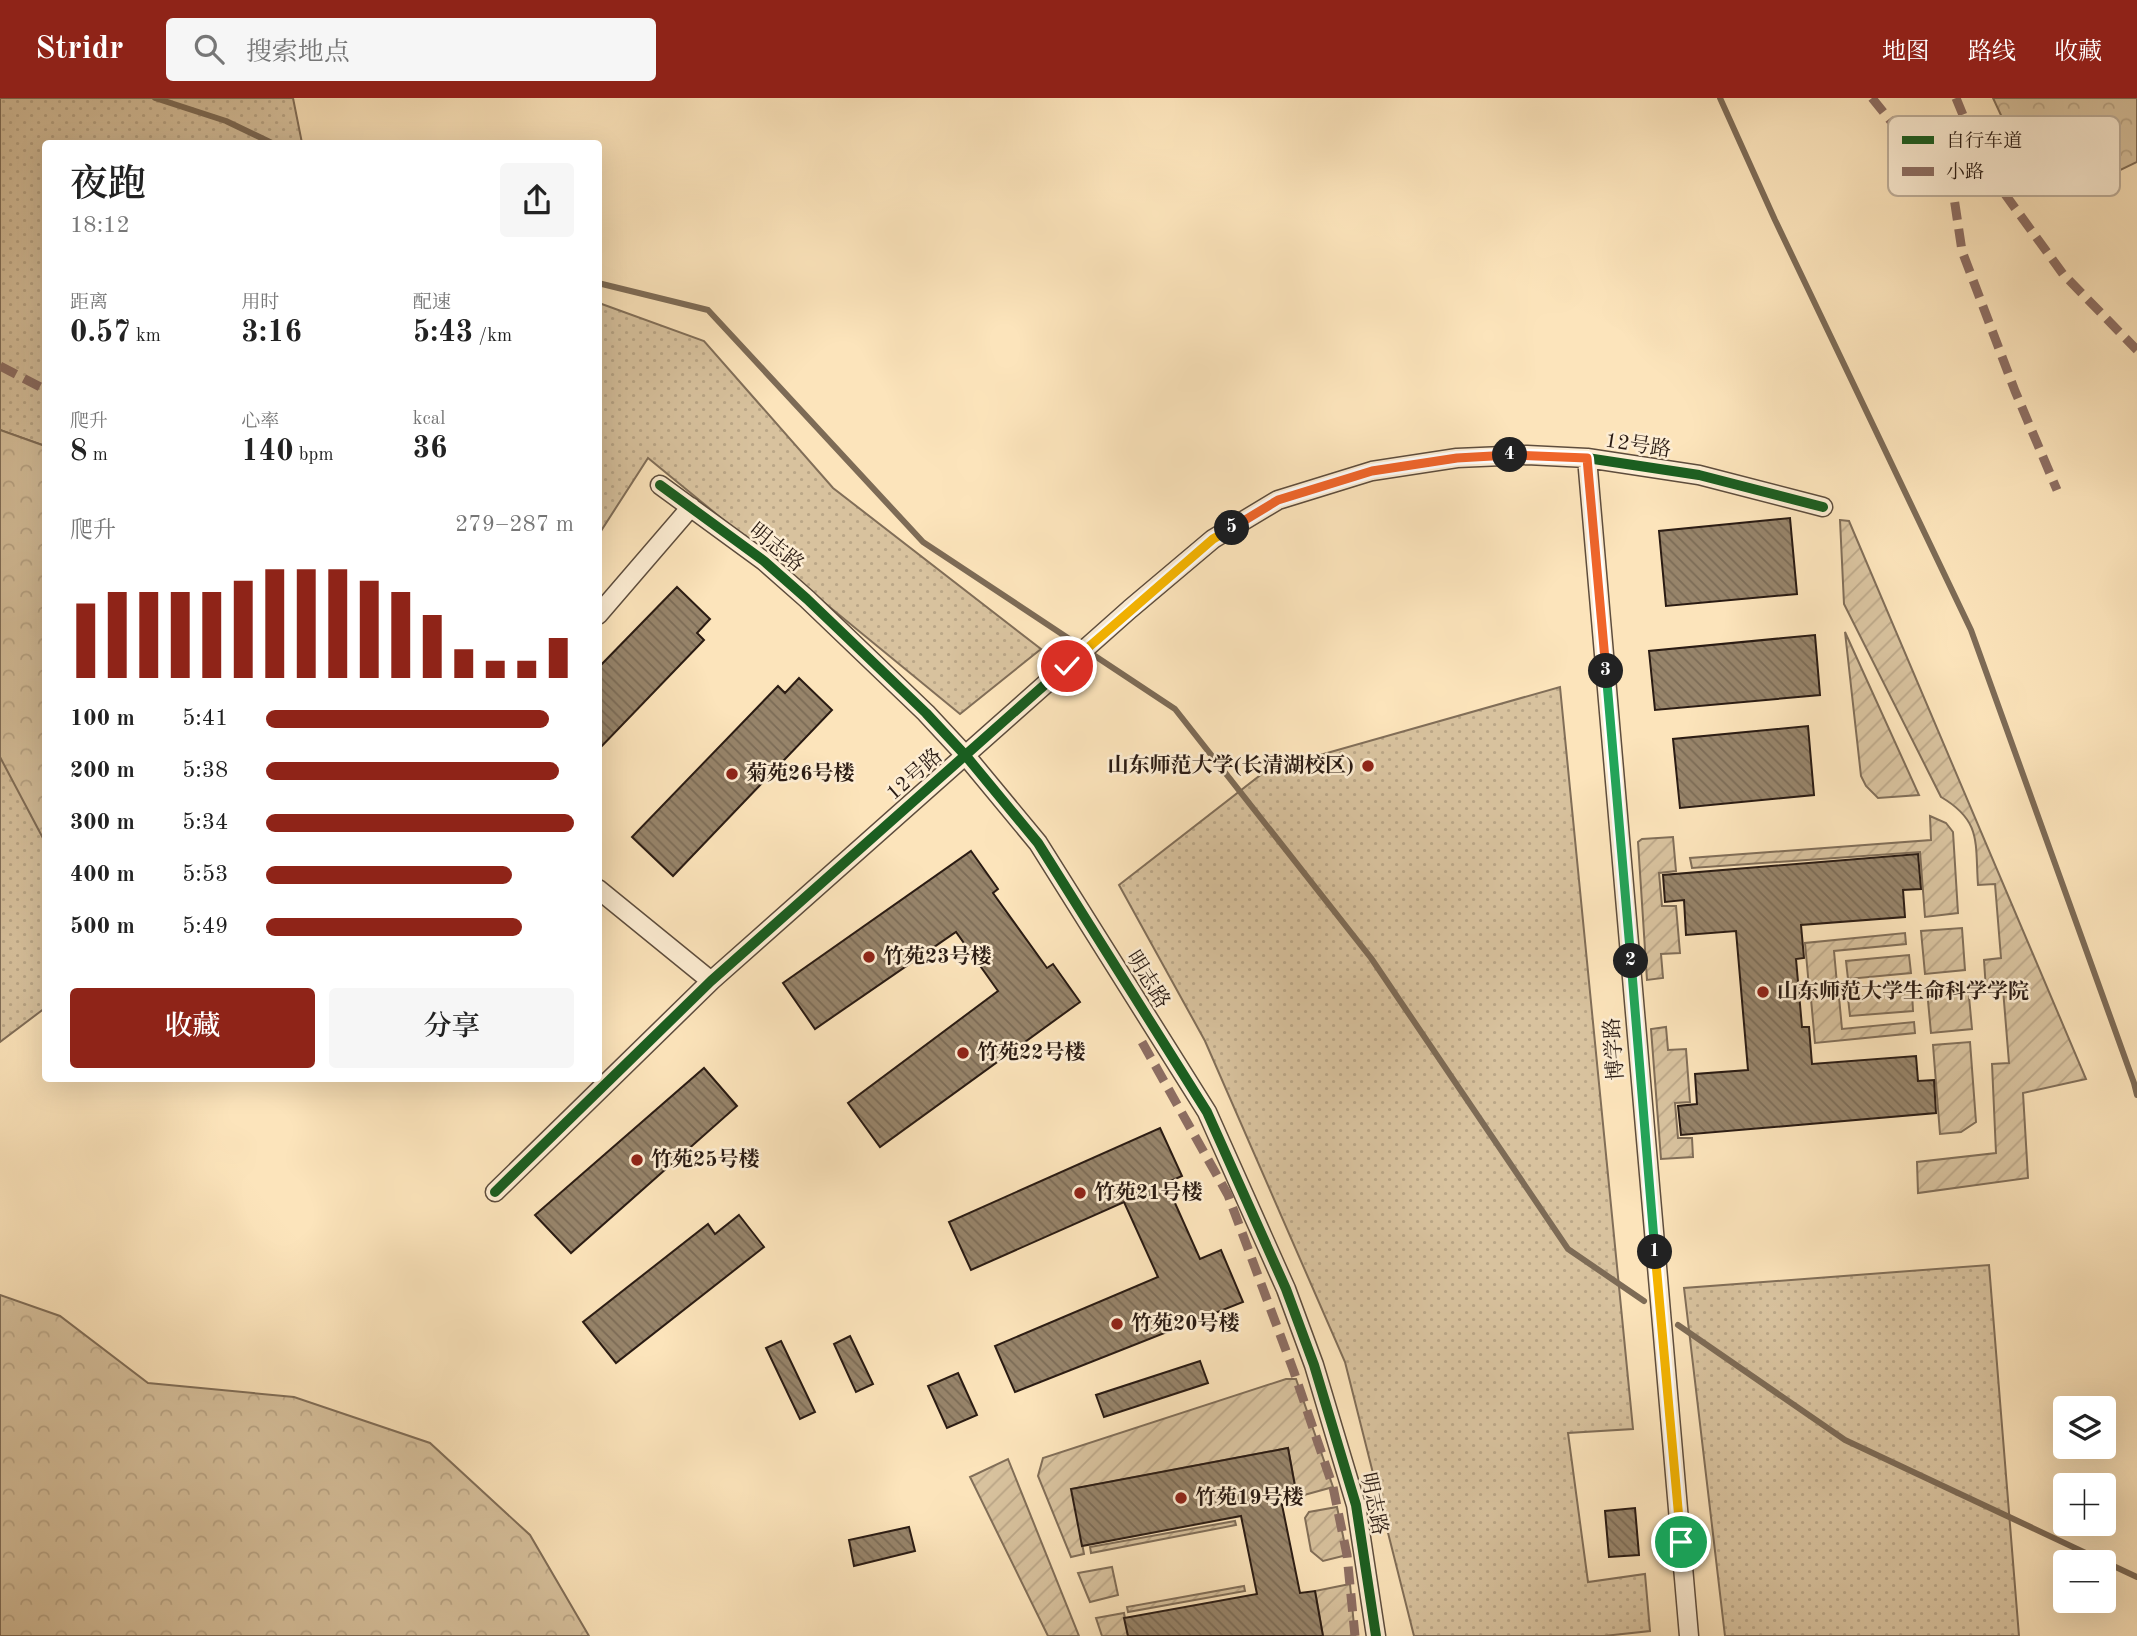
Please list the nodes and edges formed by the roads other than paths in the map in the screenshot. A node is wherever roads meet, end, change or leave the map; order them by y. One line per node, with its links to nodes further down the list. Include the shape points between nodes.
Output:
1 (1587, 458): 4 (street, 12号路, via 1699,475); 6 (street, 12号路, via 1457,458 1372,471 1278,500 1213,539); 11 (street, 博学路)
2 (660, 485): 3 (street, 明志路)
3 (691, 507): 5 (street); 6 (street, 明志路, via 807,599)
4 (1823, 507)
5 (602, 610)
6 (966, 756): 8 (street, 12号路); 10 (street, 明志路, via 1038,843 1207,1112 1286,1289 1314,1365 1356,1505)
7 (602, 893): 8 (street)
8 (711, 981): 9 (street, 12号路)
9 (495, 1192)
10 (1376, 1636)
11 (1689, 1636)

